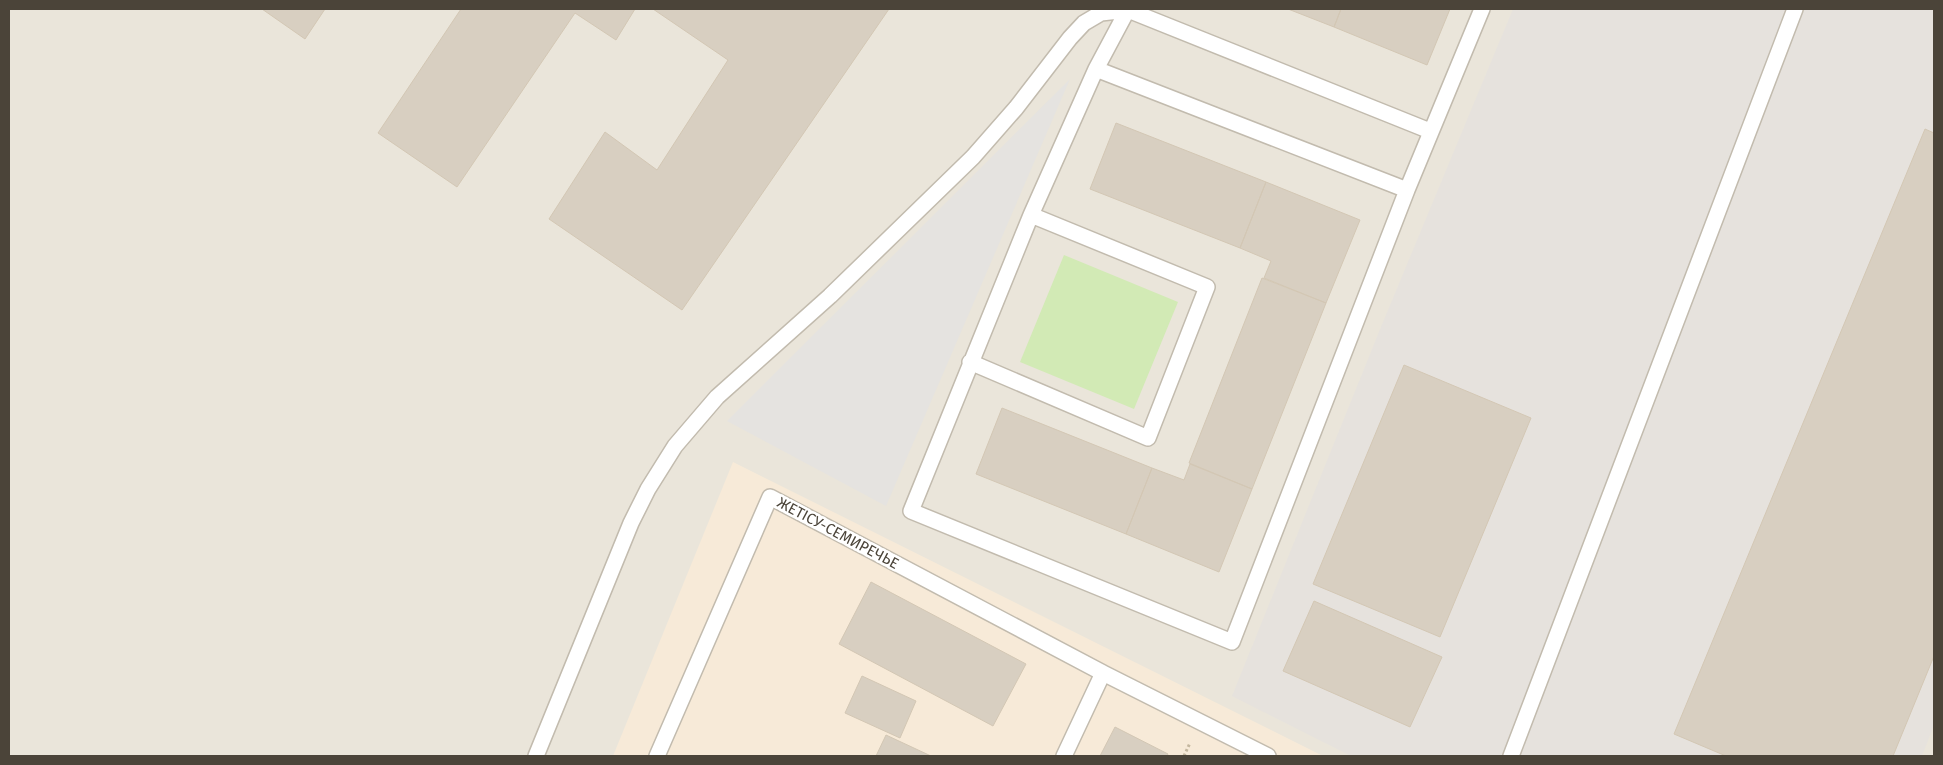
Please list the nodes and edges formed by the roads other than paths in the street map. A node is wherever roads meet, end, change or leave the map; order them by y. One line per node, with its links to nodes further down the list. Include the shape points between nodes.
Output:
1 (1128, 9): 4 (lane); 5 (lane); 10 (lane, via 1101,12 1084,23 974,157 830,296 717,397 675,446 648,488 631,523)
2 (1482, 9): 5 (lane)
3 (1795, 9): 14 (lane)
4 (1096, 69): 6 (lane); 7 (lane)
5 (1430, 131): 6 (lane)
6 (1407, 190): 8 (lane, via 1232,642 911,511)
7 (1031, 215): 8 (lane); 8 (lane, via 1207,287 1148,438)
8 (970, 362)
9 (1103, 673): 11 (lane, ЖЕТІСУ-СЕМИРЕЧЬЕ, via 770,497); 12 (lane); 13 (lane, ЖЕТІСУ-СЕМИРЕЧЬЕ)
10 (536, 756)
11 (657, 756)
12 (1064, 756)
13 (1268, 756)
14 (1511, 756)

